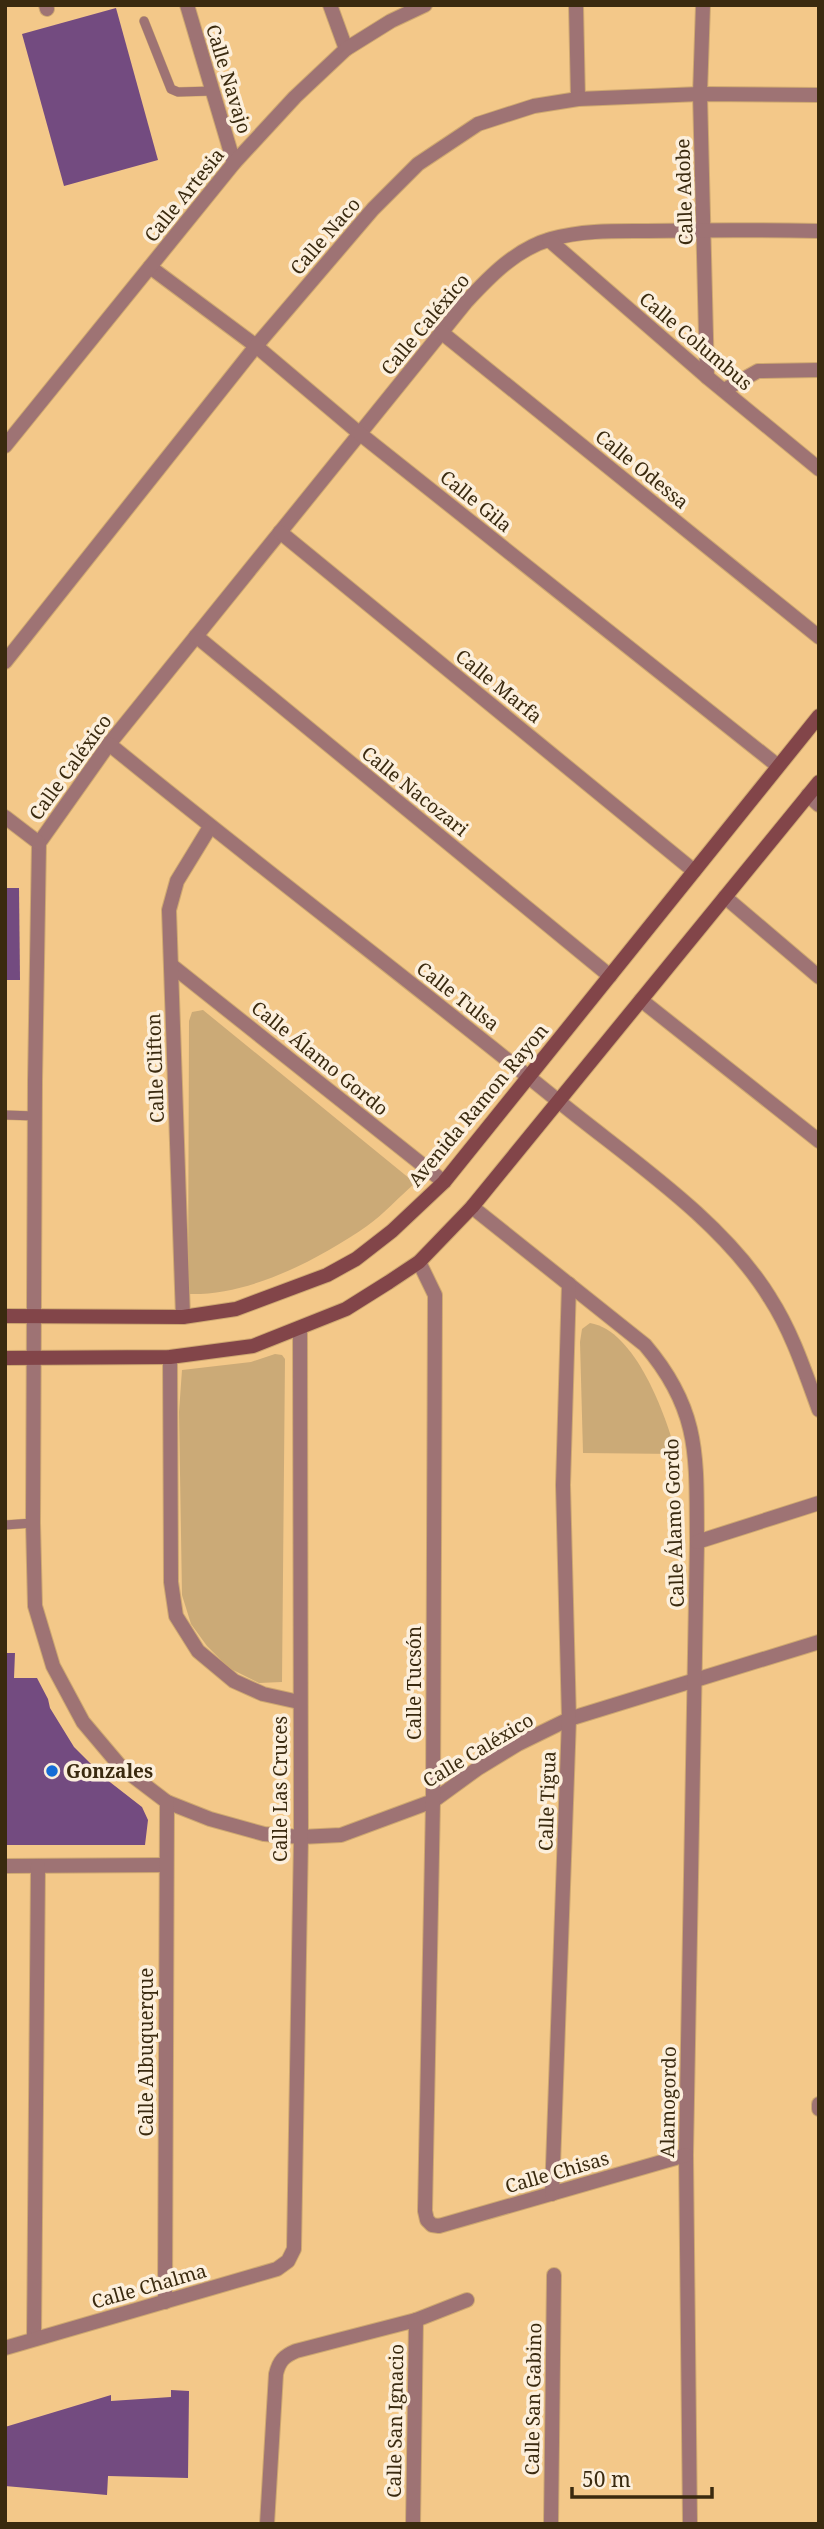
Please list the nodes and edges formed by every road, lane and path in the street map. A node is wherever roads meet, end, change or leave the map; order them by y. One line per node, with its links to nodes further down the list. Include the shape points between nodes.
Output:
1 (187, 5): 8 (street, Calle Navajo)
2 (330, 5): 7 (street)
3 (425, 5): 7 (street, Calle Artesia)
4 (576, 5): 11 (street)
5 (703, 5): 9 (street, Calle Adobe)
6 (144, 22): 8 (lane, via 171,89)
7 (346, 49): 12 (street, Calle Artesia)
8 (213, 91): 12 (street, Calle Navajo)
9 (701, 94): 10 (street, Calle Naco); 11 (street, Calle Naco); 13 (street, Calle Adobe)
10 (819, 95)
11 (578, 99): 18 (street, Calle Naco, via 534,106 478,124 418,164 373,209)
12 (234, 163): 16 (street, Calle Artesia)
13 (705, 230): 14 (street, Calle Caléxico); 15 (street, Calle Caléxico, via 587,232); 20 (street, Calle Adobe)
14 (819, 231)
15 (549, 240): 17 (street, Calle Caléxico, via 496,271); 20 (street, Calle Columbus)
16 (150, 267): 18 (street, Calle Gila); 23 (street, Calle Artesia)
17 (441, 332): 22 (street, Calle Caléxico); 27 (street, Calle Odessa)
18 (256, 346): 22 (street, Calle Gila); 28 (street, Calle Naco)
19 (819, 370): 21 (street, via 758,371)
20 (707, 377): 21 (street, Calle Columbus)
21 (724, 390): 24 (street, Calle Columbus)
22 (359, 433): 25 (street, Calle Caléxico); 31 (street, Calle Gila)
23 (5, 446)
24 (819, 469)
25 (280, 532): 26 (street, Calle Caléxico); 37 (street, Calle Marfa)
26 (196, 636): 30 (street, Calle Caléxico); 40 (street, Calle Nacozari)
27 (819, 637)
28 (5, 662)
29 (819, 716): 31 (main road, Avenida Ramon Rayon)
30 (109, 744): 35 (street, Calle Tulsa); 36 (street, Calle Caléxico)
31 (778, 766): 37 (main road, Avenida Ramon Rayon)
32 (819, 782): 33 (main road)
33 (813, 800): 38 (main road)
34 (5, 817): 36 (street)
35 (210, 827): 39 (street, Calle Clifton, via 177,880 171,900); 43 (street, Calle Tulsa)
36 (39, 844): 46 (street, Calle Caléxico)
37 (694, 870): 40 (main road, Avenida Ramon Rayon)
38 (725, 897): 41 (street); 42 (main road)
39 (171, 965): 48 (street, Calle Álamo Gordo); 54 (street, Calle Clifton)
40 (610, 976): 43 (main road, Avenida Ramon Rayon)
41 (819, 977)
42 (641, 1000): 44 (main road); 47 (street)
43 (529, 1077): 44 (street, Calle Tulsa); 48 (main road, Avenida Ramon Rayon)
44 (559, 1101): 49 (main road); 59 (street, Calle Tulsa, via 726,1241 770,1297)
45 (5, 1115): 46 (lane)
46 (34, 1116): 53 (street, Calle Caléxico)
47 (819, 1140)
48 (444, 1182): 54 (main road, Avenida Ramon Rayon, via 392,1231 327,1275 236,1309)
49 (472, 1207): 50 (main road); 51 (street, Calle Álamo Gordo)
50 (419, 1262): 55 (main road, via 346,1309); 68 (street, Calle Tucsón, via 435,1295)
51 (569, 1284): 63 (street, Calle Álamo Gordo, via 645,1345 665,1369 684,1405 695,1442); 67 (street, Calle Tigua, via 563,1485)
52 (5, 1316): 53 (main road, Avenida Ramon Rayon)
53 (35, 1316): 54 (main road, Avenida Ramon Rayon); 58 (street, Calle Caléxico)
54 (183, 1317)
55 (300, 1328): 56 (main road, via 253,1346); 66 (street, Calle Las Cruces)
56 (170, 1357): 58 (main road); 66 (street, via 171,1582 177,1616 198,1651 234,1681 263,1695)
57 (5, 1358): 58 (main road)
58 (35, 1359): 61 (street, Calle Caléxico)
59 (819, 1410)
60 (819, 1503): 63 (street)
61 (33, 1523): 62 (lane); 69 (street, Calle Caléxico, via 35,1606 53,1666 83,1722 121,1767)
62 (5, 1525)
63 (697, 1542): 65 (street, Calle Álamo Gordo)
64 (819, 1642): 65 (street, Calle Caléxico)
65 (695, 1682): 67 (street, Calle Caléxico); 76 (street, Alamogordo)
66 (299, 1703): 70 (street, Calle Las Cruces)
67 (569, 1719): 68 (street, Calle Caléxico, via 508,1751); 77 (street, Calle Tigua)
68 (433, 1801): 70 (street, Calle Caléxico, via 341,1835); 78 (street, Calle Tucsón, via 425,2211 427,2220)
69 (167, 1802): 70 (street, Calle Caléxico, via 264,1835); 71 (street, Calle Albuquerque)
70 (301, 1837): 79 (street, Calle Las Cruces)
71 (166, 1865): 73 (street); 82 (street, Calle Albuquerque)
72 (5, 1866): 73 (street)
73 (38, 1866): 84 (street)
74 (819, 2104): 75 (street)
75 (819, 2109)
76 (686, 2155): 77 (street, Calle Chisas); 89 (street, Alamogordo)
77 (552, 2194): 78 (street, Calle Chisas)
78 (439, 2226)
79 (294, 2249): 82 (street, Calle Chalma, via 288,2261 276,2269)
80 (554, 2275): 88 (street, Calle San Gabino)
81 (467, 2300): 83 (street)
82 (165, 2302): 84 (street, Calle Chalma)
83 (416, 2320): 86 (street, via 296,2351 279,2363); 87 (street, Calle San Ignacio)
84 (34, 2339): 85 (street, Calle Chalma)
85 (5, 2348)
86 (267, 2524)
87 (413, 2524)
88 (551, 2524)
89 (690, 2524)

